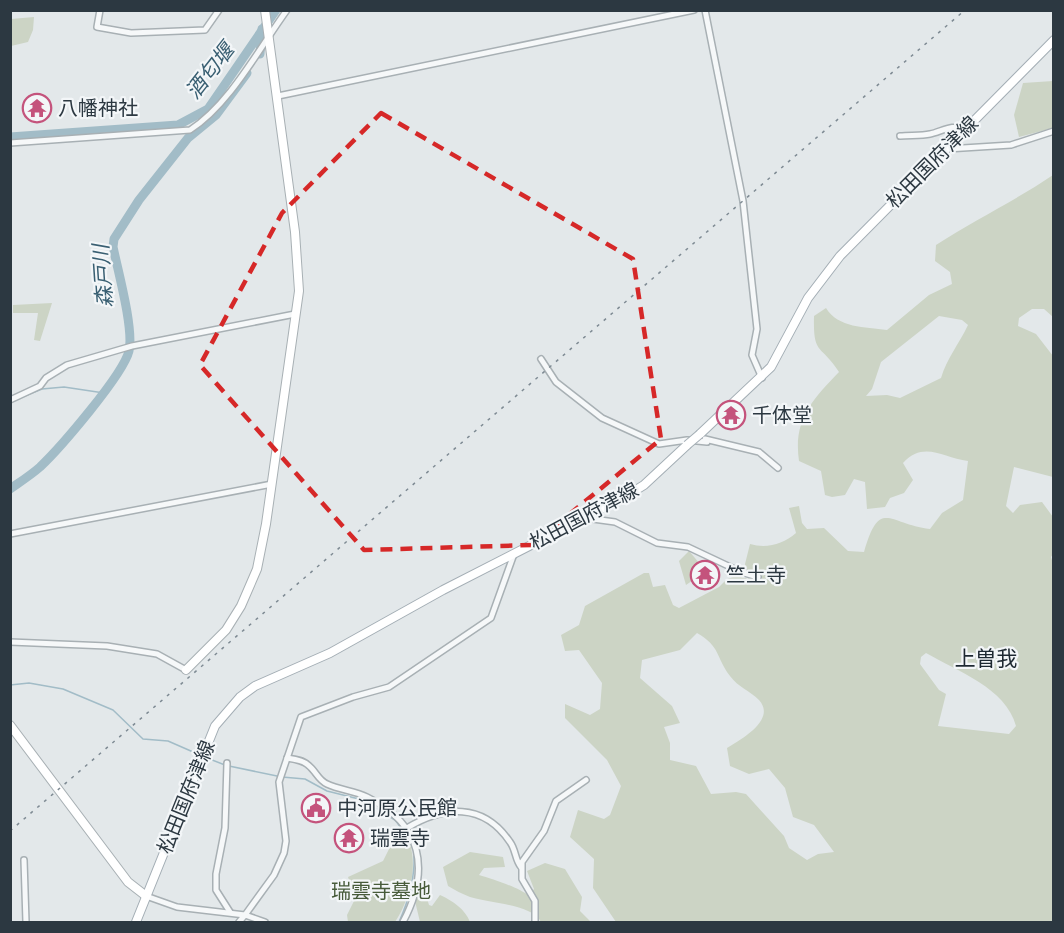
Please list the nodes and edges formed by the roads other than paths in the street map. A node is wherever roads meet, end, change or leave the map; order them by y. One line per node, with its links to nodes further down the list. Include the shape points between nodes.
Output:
1 (100, 10): 2 (street, via 98,27 131,33 205,30)
2 (219, 10)
3 (287, 10): 7 (street)
4 (694, 10): 9 (street)
5 (705, 10): 17 (street, via 743,201 757,329 752,355)
6 (265, 12): 7 (street)
7 (268, 36): 9 (street); 13 (street, via 221,105 190,130)
8 (1053, 40): 10 (main road, 松田国府津線)
9 (278, 96): 15 (street, via 298,269)
10 (964, 130): 12 (street, via 959,127); 14 (main road, 松田国府津線)
11 (1053, 131): 14 (street, via 1011,145)
12 (900, 136)
13 (10, 143)
14 (945, 149): 17 (main road, 松田国府津線, via 820,280 780,354)
15 (296, 314): 18 (street, via 129,346 67,365 40,386); 24 (street)
16 (542, 358): 21 (street, via 556,382 602,418 659,444)
17 (762, 378): 19 (main road, 松田国府津線)
18 (10, 400)
19 (700, 434): 20 (street); 22 (main road, 松田国府津線, bridge)
20 (707, 442): 21 (street, via 687,440); 23 (street, via 759,452)
21 (672, 444): 22 (street)
22 (677, 455): 25 (main road, 松田国府津線, via 644,485)
23 (778, 468)
24 (272, 484): 26 (street); 30 (street, via 257,569 241,606 226,630)
25 (589, 516): 27 (main road, 松田国府津線); 28 (street, via 615,522 657,543 688,547)
26 (10, 534)
27 (514, 554): 32 (street, via 490,618 389,687 301,717); 38 (main road, 松田国府津線, via 330,653 255,686 226,711 202,756)
28 (758, 577)
29 (10, 642): 30 (street, via 91,644 157,654)
30 (186, 670)
31 (10, 725): 38 (street, via 128,882)
32 (287, 758): 35 (street, via 307,763 325,783 365,796 393,812); 40 (street, via 280,778 284,853 274,875)
33 (226, 765): 39 (street, via 225,828 216,890)
34 (586, 780): 37 (street, via 556,801 544,831)
35 (407, 828): 37 (street, via 446,811 477,814 508,839); 45 (street, via 416,843 419,869)
36 (24, 860): 41 (street)
37 (521, 867): 46 (street, via 522,879 535,901)
38 (147, 896): 39 (street, via 177,907); 42 (main road, 松田国府津線)
39 (230, 912): 40 (street)
40 (245, 915): 43 (street); 44 (street)
41 (26, 922)
42 (136, 922)
43 (239, 922)
44 (265, 922)
45 (403, 922)
46 (535, 922)

